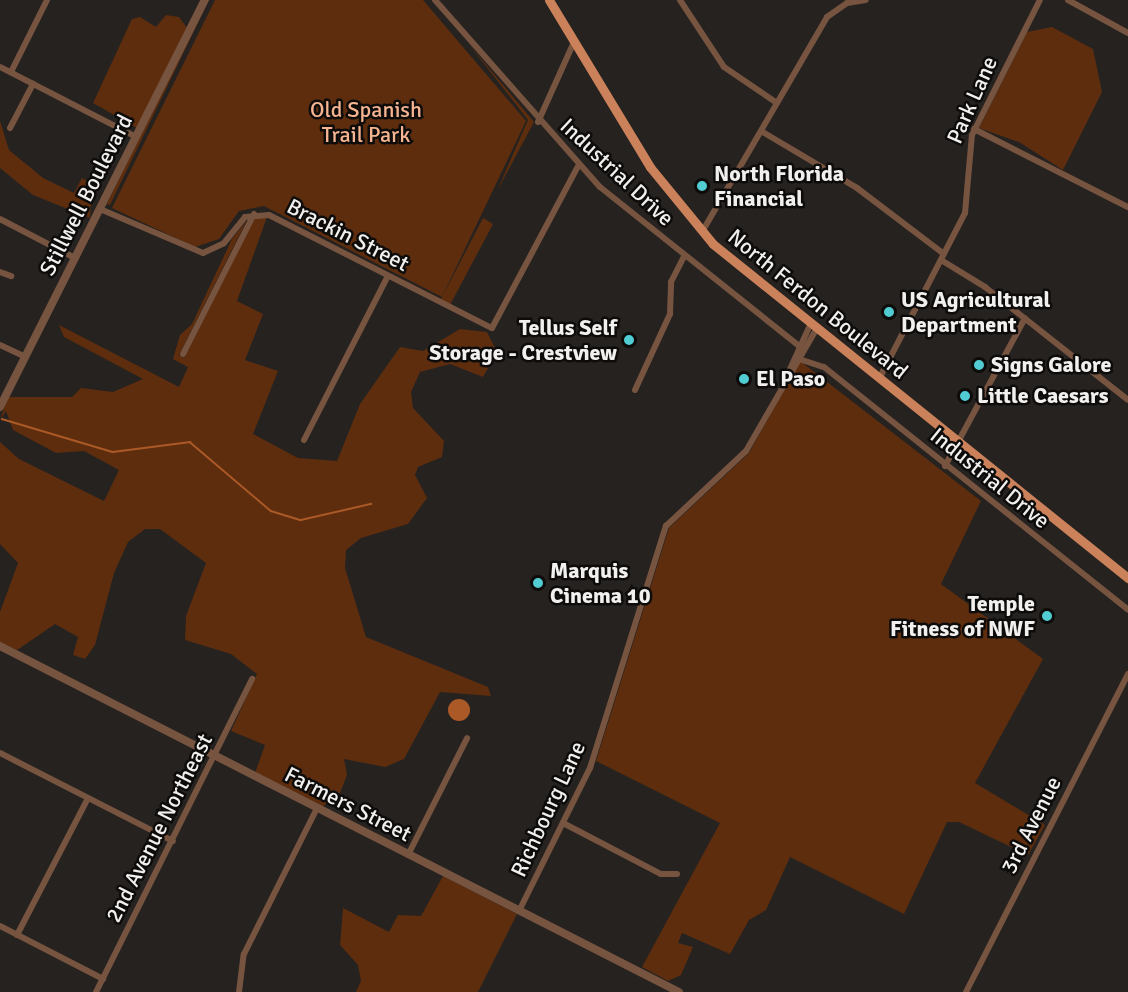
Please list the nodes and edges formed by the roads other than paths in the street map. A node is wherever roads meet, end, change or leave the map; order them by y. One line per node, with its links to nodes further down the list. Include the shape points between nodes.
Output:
1 (47, 0): 12 (street)
2 (205, 0): 19 (street, Stillwell Boulevard)
3 (435, 0): 15 (street, Industrial Drive)
4 (549, 0): 10 (main road, North Ferdon Boulevard)
5 (680, 0): 14 (street, via 724,67)
6 (866, 0): 14 (street, via 847,3 827,17)
7 (1040, 0): 17 (street, Park Lane)
8 (1068, 0): 9 (street)
9 (1128, 33)
10 (574, 42): 15 (street); 25 (main road, North Ferdon Boulevard, via 656,176)
11 (0, 67): 12 (street)
12 (11, 72): 13 (street)
13 (33, 84): 16 (street); 19 (street)
14 (777, 103): 18 (street)
15 (538, 122): 20 (street, Industrial Drive)
16 (10, 128)
17 (974, 129): 21 (street); 27 (street, Park Lane, via 966,157 968,204)
18 (761, 131): 25 (street); 27 (street, via 857,188)
19 (136, 137): 22 (street, Stillwell Boulevard)
20 (578, 166): 26 (street, Industrial Drive); 31 (street, Brackin Street, via 492,328)
21 (1128, 207)
22 (100, 209): 23 (street, Brackin Street, via 203,253 224,243 241,220); 28 (street, Stillwell Boulevard)
23 (254, 214): 31 (street, Brackin Street, via 269,215); 36 (street)
24 (0, 219): 28 (street)
25 (702, 232): 33 (main road, North Ferdon Boulevard)
26 (684, 257): 35 (street, Industrial Drive); 41 (street, via 671,282 670,314)
27 (943, 257): 32 (street); 40 (street, Park Lane)
28 (75, 258): 37 (street, Stillwell Boulevard)
29 (0, 272): 30 (street)
30 (11, 276)
31 (388, 276): 44 (street)
32 (1025, 318): 42 (street); 45 (street)
33 (813, 327): 35 (street, Richbourg Lane); 38 (street, Richbourg Lane); 40 (main road, North Ferdon Boulevard)
34 (0, 345): 37 (street)
35 (799, 346): 39 (street, Richbourg Lane)
36 (183, 354)
37 (24, 356): 43 (street, Stillwell Boulevard)
38 (800, 359): 39 (street, Richbourg Lane); 46 (street, Industrial Drive, via 824,367)
39 (786, 378): 57 (street, Richbourg Lane, via 746,451 678,511 663,532 596,752)
40 (879, 380): 45 (main road, North Ferdon Boulevard)
41 (635, 390)
42 (1128, 400)
43 (0, 407)
44 (304, 440)
45 (960, 445): 46 (street); 47 (main road, North Ferdon Boulevard)
46 (945, 466): 48 (street, Industrial Drive)
47 (1128, 578)
48 (1128, 610)
49 (0, 646): 54 (street, Farmers Street)
50 (1128, 674): 68 (street, 3rd Avenue)
51 (252, 679): 54 (street, 2nd Avenue Northeast)
52 (467, 738): 59 (street)
53 (0, 755): 55 (street)
54 (216, 756): 56 (street, Farmers Street); 58 (street, 2nd Avenue Northeast)
55 (88, 798): 58 (street); 63 (street)
56 (317, 808): 59 (street, Farmers Street); 66 (street, via 244,954)
57 (563, 823): 60 (street, via 652,870); 61 (street, Richbourg Lane)
58 (173, 841): 64 (street, 2nd Avenue Northeast)
59 (408, 855): 61 (street, Farmers Street)
60 (677, 874)
61 (519, 911): 67 (street, Farmers Street)
62 (0, 926): 63 (street)
63 (17, 935): 64 (street)
64 (103, 979): 65 (street, 2nd Avenue Northeast)
65 (96, 992)
66 (239, 992)
67 (679, 992)
68 (966, 992)

